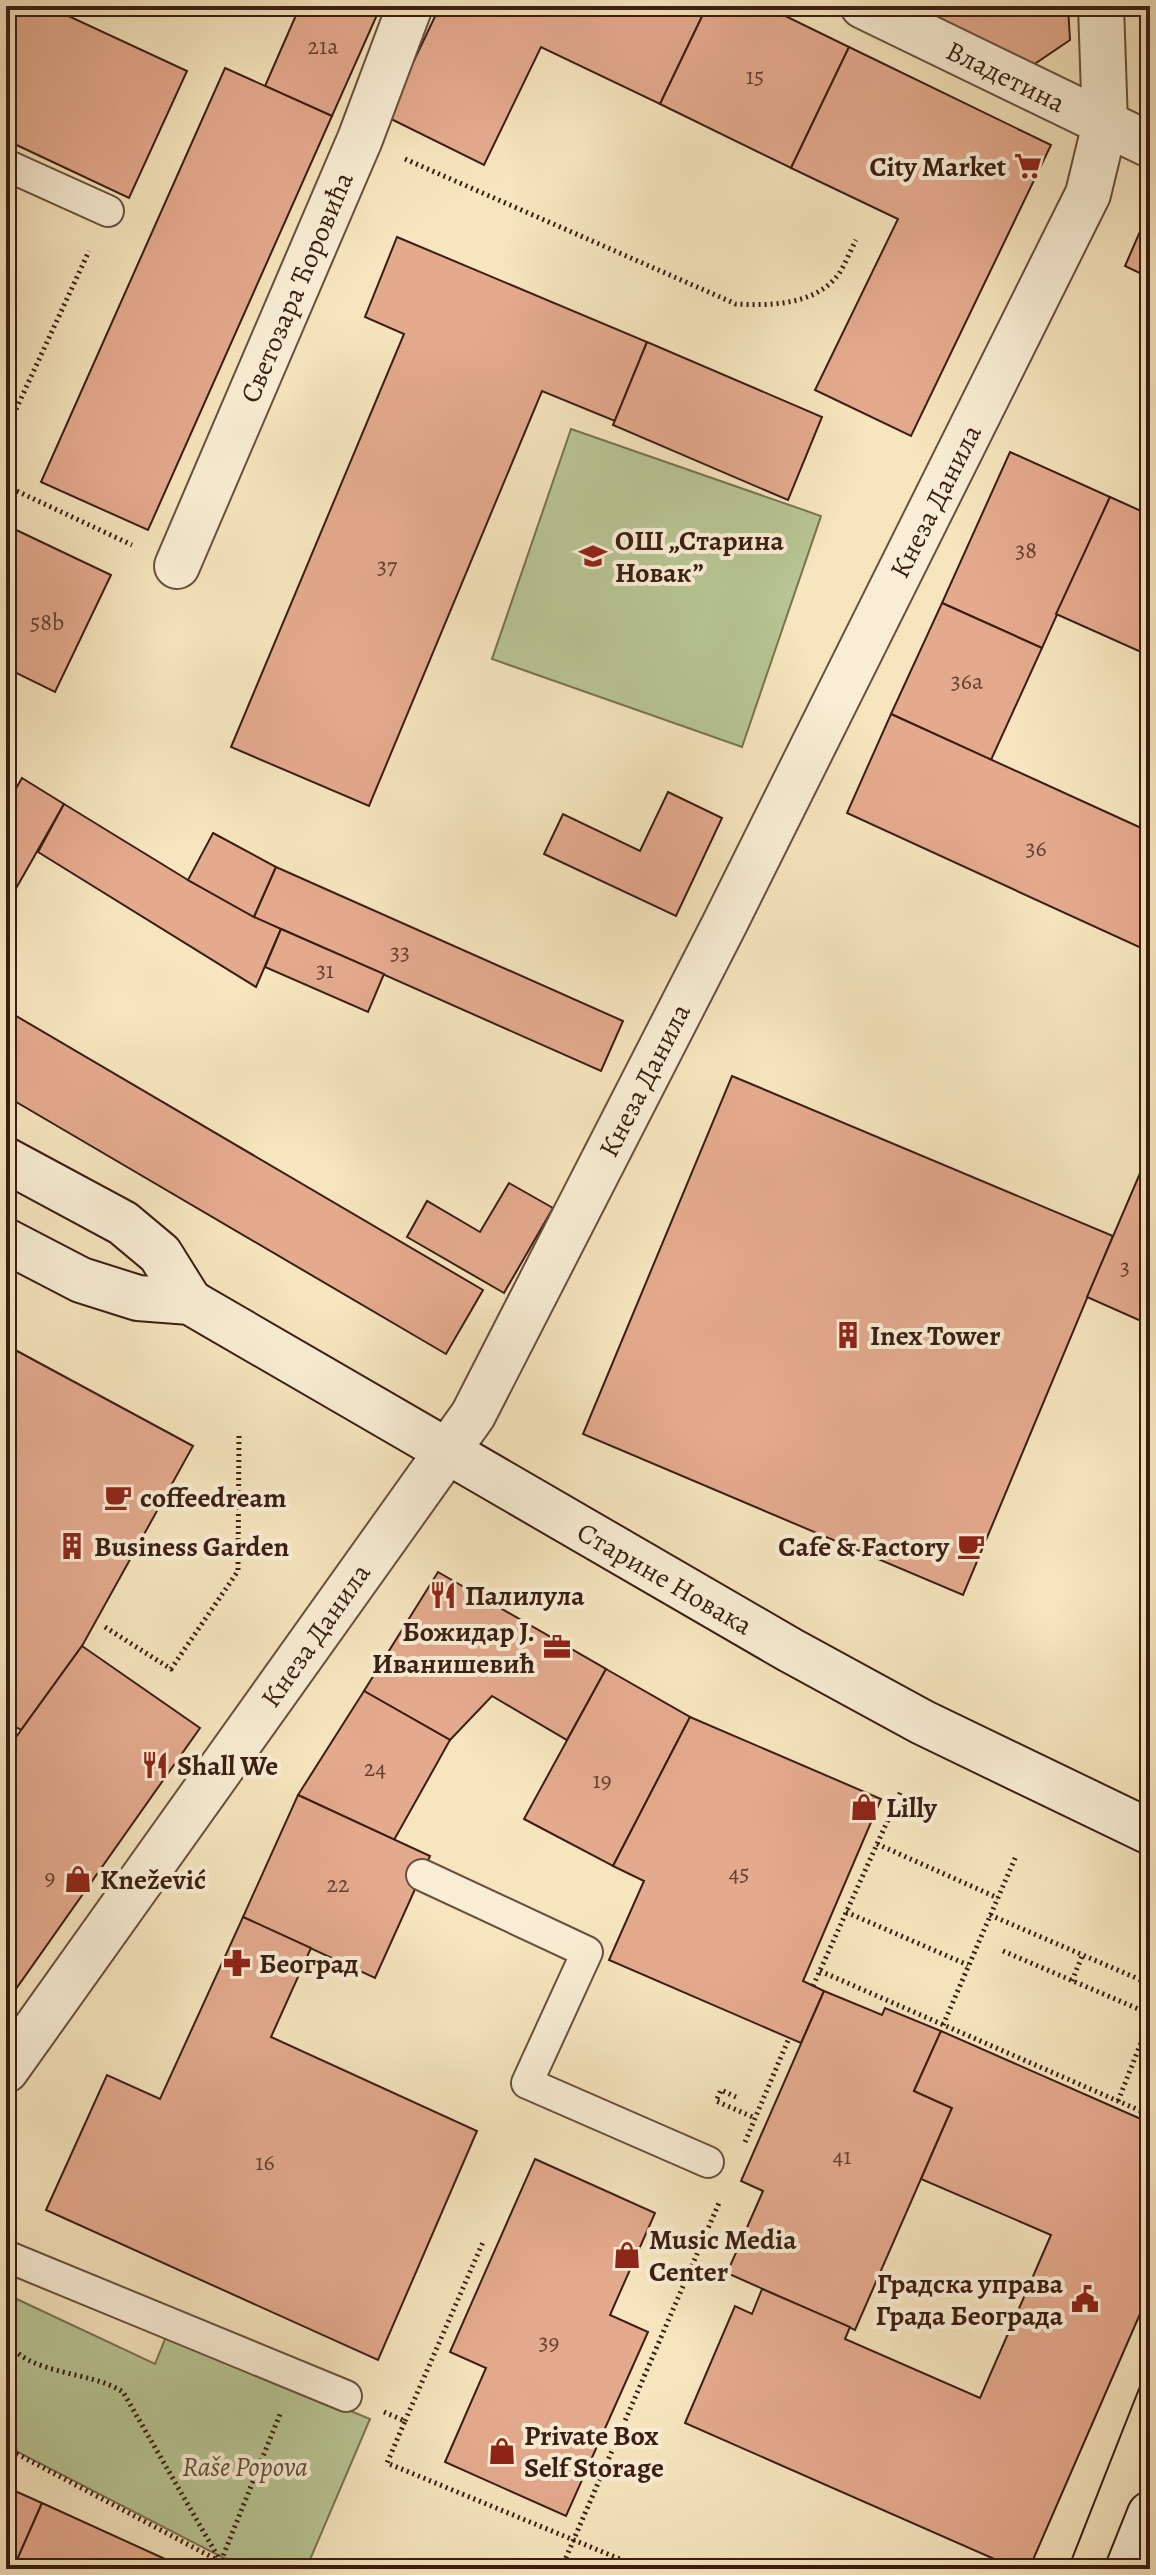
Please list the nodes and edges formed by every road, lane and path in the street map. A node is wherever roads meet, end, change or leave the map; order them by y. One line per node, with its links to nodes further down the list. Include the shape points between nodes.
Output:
1 (410, 6): 5 (street, Светозара Ћоровића)
2 (863, 6): 4 (street, Владетина)
3 (1101, 6): 4 (street, Кнеза Данила)
4 (1105, 124): 6 (street, Владетина); 17 (street, Кнеза Данила, via 1088,194 725,923 473,1415)
5 (360, 139): 9 (path, via 736,304 774,306 806,297 836,277); 12 (street, Светозара Ћоровића)
6 (1150, 145)
7 (6, 165): 8 (lane)
8 (108, 211): 10 (path)
9 (856, 240)
10 (6, 431)
11 (6, 486): 12 (path)
12 (177, 566)
13 (6, 1160): 15 (street, Старине Новака, via 123,1223 160,1254)
14 (6, 1241): 15 (street, Старине Новака, via 81,1280 138,1298)
15 (190, 1302): 17 (street, Старине Новака)
16 (239, 1435): 18 (path, via 238,1571 188,1645 171,1669)
17 (447, 1452): 20 (street, Старине Новака, via 922,1722); 38 (street, Кнеза Данила)
18 (105, 1627)
19 (901, 1791): 21 (path)
20 (1150, 1832)
21 (877, 1844): 24 (path); 25 (path)
22 (1016, 1856): 24 (path)
23 (422, 1875): 44 (lane, via 587,1952 527,2083)
24 (998, 1898): 26 (path)
25 (846, 1912): 29 (path); 30 (path)
26 (990, 1915): 28 (path); 29 (path)
27 (1003, 1951): 31 (path)
28 (1082, 1955): 31 (path); 32 (path)
29 (968, 1965): 36 (path)
30 (820, 1971): 33 (path); 36 (path)
31 (1072, 1981): 34 (path)
32 (1150, 1984)
33 (813, 1986)
34 (1150, 2014)
35 (1150, 2020): 40 (path)
36 (943, 2025): 40 (path)
37 (789, 2038): 42 (path)
38 (6, 2070)
39 (736, 2097): 42 (path, via 721,2090 716,2101)
40 (1118, 2101): 41 (path)
41 (1150, 2115)
42 (755, 2118): 43 (path)
43 (743, 2146)
44 (708, 2162)
45 (725, 2189): 55 (path)
46 (483, 2242): 52 (path)
47 (6, 2256): 49 (lane)
48 (7, 2346): 56 (path, via 40,2365 105,2381 123,2392)
49 (296, 2375): 50 (lane); 56 (path)
50 (346, 2396)
51 (394, 2416): 52 (path)
52 (405, 2421): 55 (path, via 387,2463)
53 (6, 2448): 56 (path)
54 (1150, 2514): 60 (street)
55 (573, 2540): 58 (path); 59 (path)
56 (221, 2562): 57 (path)
57 (229, 2569)
58 (561, 2569)
59 (644, 2569)
60 (1128, 2569)

